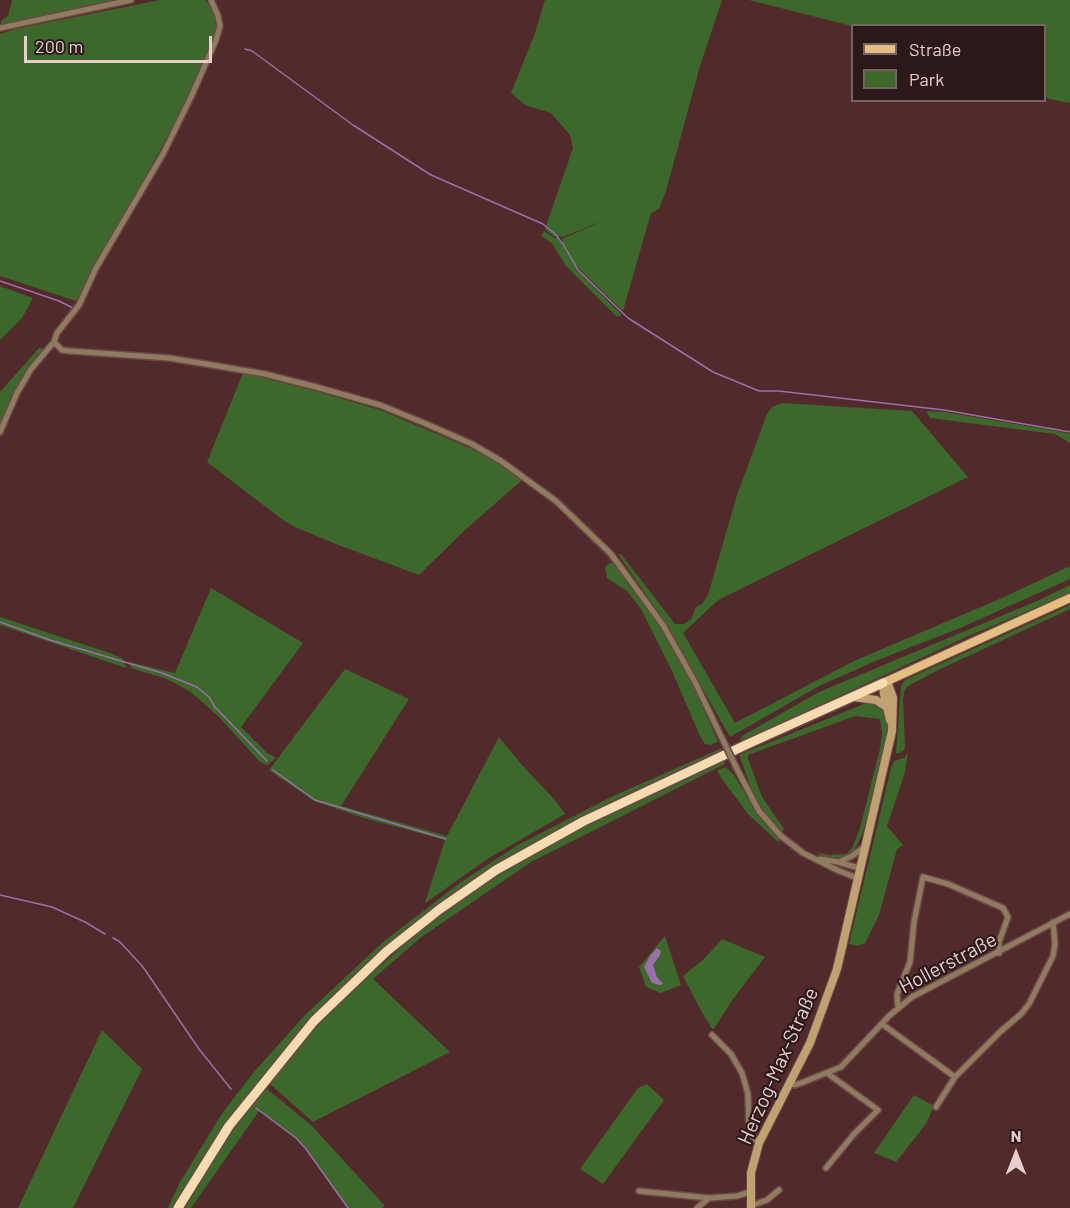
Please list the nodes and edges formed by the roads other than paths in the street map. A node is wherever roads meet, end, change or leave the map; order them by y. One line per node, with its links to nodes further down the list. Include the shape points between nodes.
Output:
1 (131, 0): 3 (street)
2 (211, 0): 4 (street, via 220,26 191,97 79,305)
3 (0, 28)
4 (54, 342): 5 (street, via 31,369); 12 (street, bridge, via 70,351 169,358 265,374 320,388 391,410 492,455 556,501 611,554 663,625 749,795 770,824)
5 (0, 432)
6 (1070, 598): 7 (main road)
7 (885, 682): 8 (highway); 9 (main road); 10 (main road, via 893,698)
8 (854, 697): 9 (main road, via 876,700); 33 (highway, via 584,820 505,865 440,909 387,951 314,1021 229,1126)
9 (888, 708): 10 (main road)
10 (892, 731): 11 (main road, Herzog-Max-Straße)
11 (864, 847): 13 (street); 14 (main road, Herzog-Max-Straße)
12 (812, 858): 13 (street); 15 (street)
13 (838, 862): 14 (street)
14 (859, 868): 15 (main road, Herzog-Max-Straße)
15 (857, 878): 24 (main road, Herzog-Max-Straße, via 831,989)
16 (1070, 914): 17 (street, Hollerstraße)
17 (1053, 922): 18 (street, Hollerstraße); 23 (street, via 1053,956 1029,1004)
18 (999, 953): 19 (street, Hollerstraße, via 928,987); 19 (street, via 1008,917 1003,908 923,877 910,962 897,994)
19 (898, 1007): 20 (street, Hollerstraße)
20 (882, 1024): 22 (street, Hollerstraße, via 841,1067); 23 (street)
21 (712, 1035): 26 (street, via 731,1054 742,1073 748,1094 749,1133)
22 (827, 1073): 24 (street, Hollerstraße); 27 (street, via 878,1110)
23 (955, 1077): 25 (street)
24 (790, 1083): 26 (main road, Herzog-Max-Straße)
25 (936, 1107)
26 (759, 1143): 30 (main road, Herzog-Max-Straße)
27 (826, 1168)
28 (779, 1190): 32 (street, Herzog-Max-Straße)
29 (639, 1191): 31 (street)
30 (750, 1192): 31 (street); 32 (main road, Herzog-Max-Straße)
31 (709, 1198): 34 (street)
32 (751, 1207)
33 (178, 1208)
34 (697, 1208)

